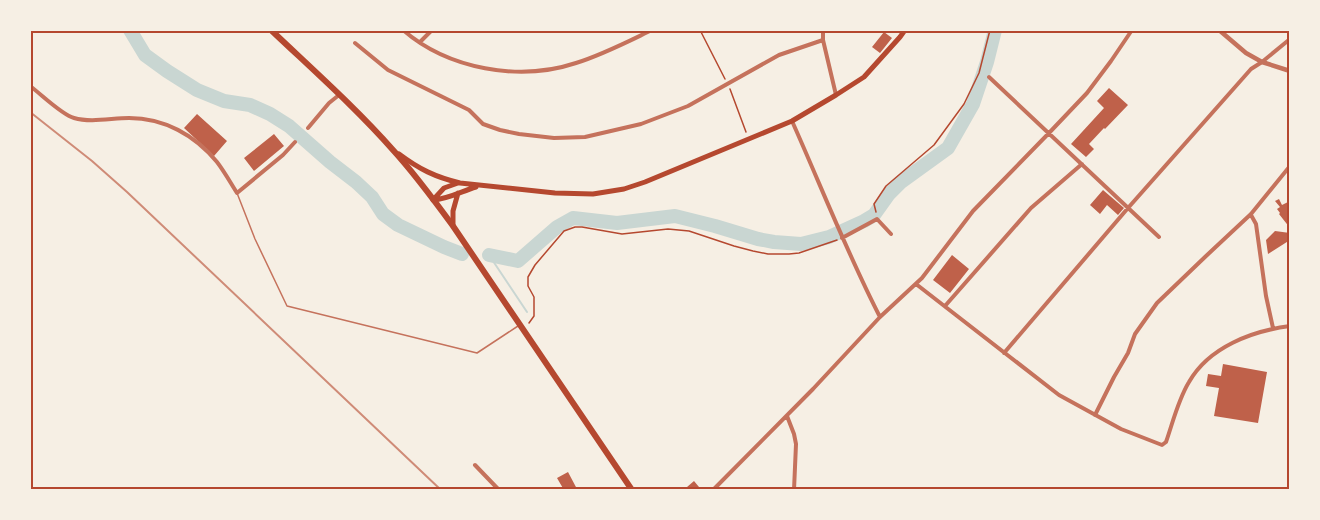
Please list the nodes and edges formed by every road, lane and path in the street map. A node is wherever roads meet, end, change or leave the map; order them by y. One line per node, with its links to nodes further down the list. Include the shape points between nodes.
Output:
1 (271, 30): 20 (main road)
2 (403, 30): 13 (street)
3 (432, 30): 13 (street)
4 (652, 30): 13 (street, via 575,64 533,72 465,64)
5 (700, 30): 18 (path)
6 (823, 30): 12 (street)
7 (905, 30): 21 (main road, via 864,77)
8 (990, 30): 37 (path, via 979,74 964,104 934,145 886,186 874,204)
9 (1132, 30): 25 (street, via 1086,93)
10 (1219, 30): 15 (street)
11 (1290, 39): 15 (street)
12 (823, 40): 18 (street, via 779,55); 21 (street)
13 (420, 42)
14 (355, 43): 18 (street, via 388,70 469,110 483,124 536,137 585,137 641,124 688,106)
15 (1262, 62): 16 (street); 35 (street, via 1251,69)
16 (1290, 71)
17 (989, 77): 25 (street)
18 (728, 84): 23 (path)
19 (30, 86): 32 (street, via 75,118 134,118 188,135 217,162)
20 (339, 95): 24 (street); 27 (main road)
21 (836, 95): 22 (main road)
22 (792, 121): 31 (main road, via 645,182 610,192 571,195); 41 (street)
23 (744, 127)
24 (308, 128)
25 (1050, 133): 28 (street); 42 (street, via 973,211)
26 (296, 142): 32 (street)
27 (393, 149): 30 (main road, via 426,172); 34 (main road)
28 (1082, 164): 35 (street); 43 (street, via 1031,208)
29 (1290, 166): 36 (street)
30 (460, 183): 31 (main road); 34 (main road, via 444,188)
31 (481, 186): 33 (main road)
32 (237, 193): 45 (lane, via 288,306 477,353)
33 (458, 193): 34 (main road); 38 (main road)
34 (433, 200): 38 (main road)
35 (1128, 208): 40 (street); 48 (street)
36 (1251, 214): 47 (street, via 1256,224); 49 (street, via 1157,303 1135,334)
37 (878, 219): 39 (street); 41 (street)
38 (453, 226): 45 (main road)
39 (891, 234)
40 (1159, 237)
41 (842, 238): 44 (street); 45 (path, via 799,253 768,254 688,231 622,234 575,227 564,231 528,277 534,316 528,324)
42 (916, 284): 43 (street); 44 (street)
43 (945, 306): 48 (street)
44 (880, 317): 50 (street)
45 (520, 325): 53 (main road)
46 (1290, 326): 47 (street)
47 (1273, 328): 49 (street, via 1216,351 1204,362 1187,384 1162,445)
48 (1004, 353): 49 (street, via 1059,395)
49 (1095, 415)
50 (787, 416): 54 (street); 55 (street, via 796,444)
51 (475, 465): 52 (street)
52 (499, 490)
53 (632, 490)
54 (713, 490)
55 (794, 490)

